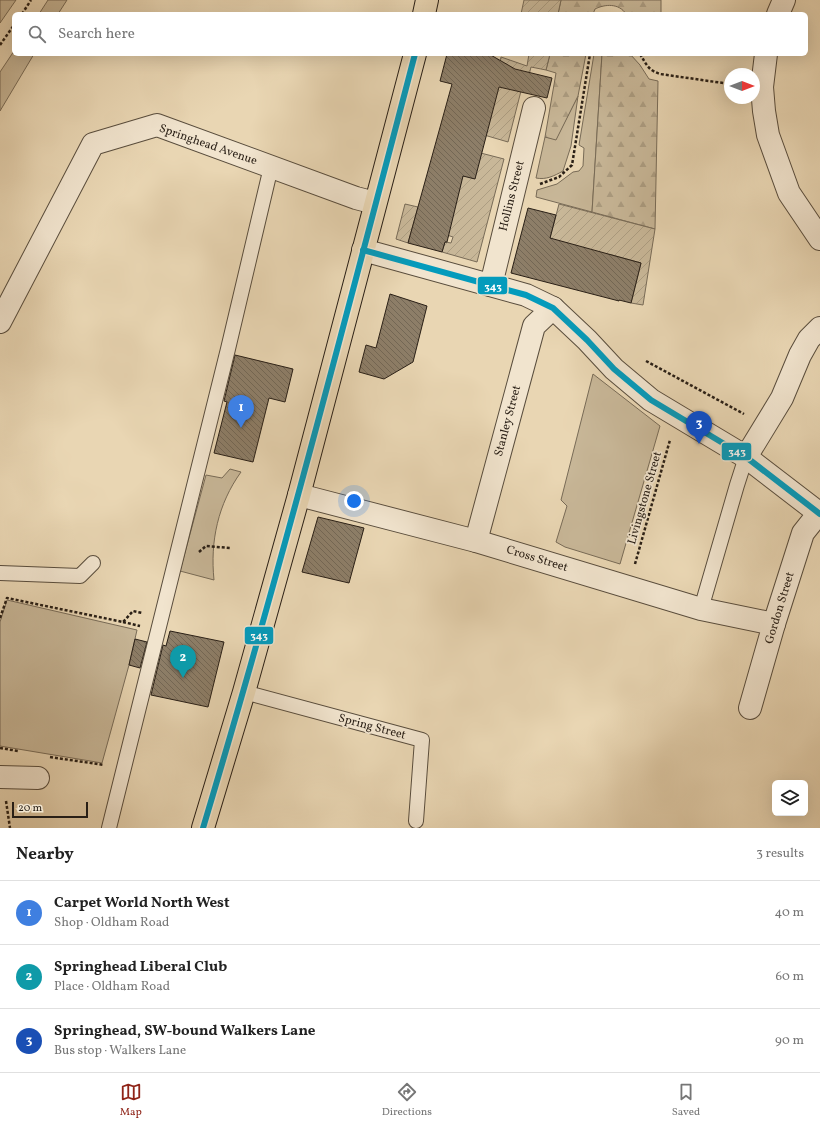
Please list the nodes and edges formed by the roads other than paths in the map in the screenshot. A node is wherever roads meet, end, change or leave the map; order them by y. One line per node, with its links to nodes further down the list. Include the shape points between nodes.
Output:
1 (427, 0): 3 (main road)
2 (784, 0): 4 (street)
3 (424, 12)
4 (779, 12)
5 (414, 56): 9 (main road)
6 (766, 56): 10 (street, via 762,87 768,135 789,193)
7 (534, 108): 12 (street, Hollins Street)
8 (271, 167): 9 (street, Springhead Avenue); 14 (street, Springhead Avenue, via 157,125 93,144); 29 (lane)
9 (375, 203): 11 (main road)
10 (820, 239)
11 (363, 250): 12 (street); 17 (main road)
12 (491, 285): 13 (street, via 526,295)
13 (553, 308): 16 (street, via 614,369 651,400); 19 (street, Stanley Street, via 534,326)
14 (0, 322)
15 (820, 328): 16 (street, via 809,339 800,354 782,398)
16 (746, 457): 18 (street); 22 (lane)
17 (299, 495): 19 (street, Cross Street); 24 (main road)
18 (819, 514): 23 (street, Gordon Street, via 803,533)
19 (476, 541): 22 (street, Cross Street)
20 (93, 562): 21 (lane, via 80,576)
21 (0, 573)
22 (701, 609): 23 (street, Cross Street)
23 (774, 624): 25 (street, Gordon Street)
24 (244, 692): 28 (lane, Spring Street, via 422,740); 30 (main road)
25 (750, 708)
26 (0, 777): 27 (street)
27 (38, 778)
28 (416, 821)
29 (109, 828)
30 (203, 828)

